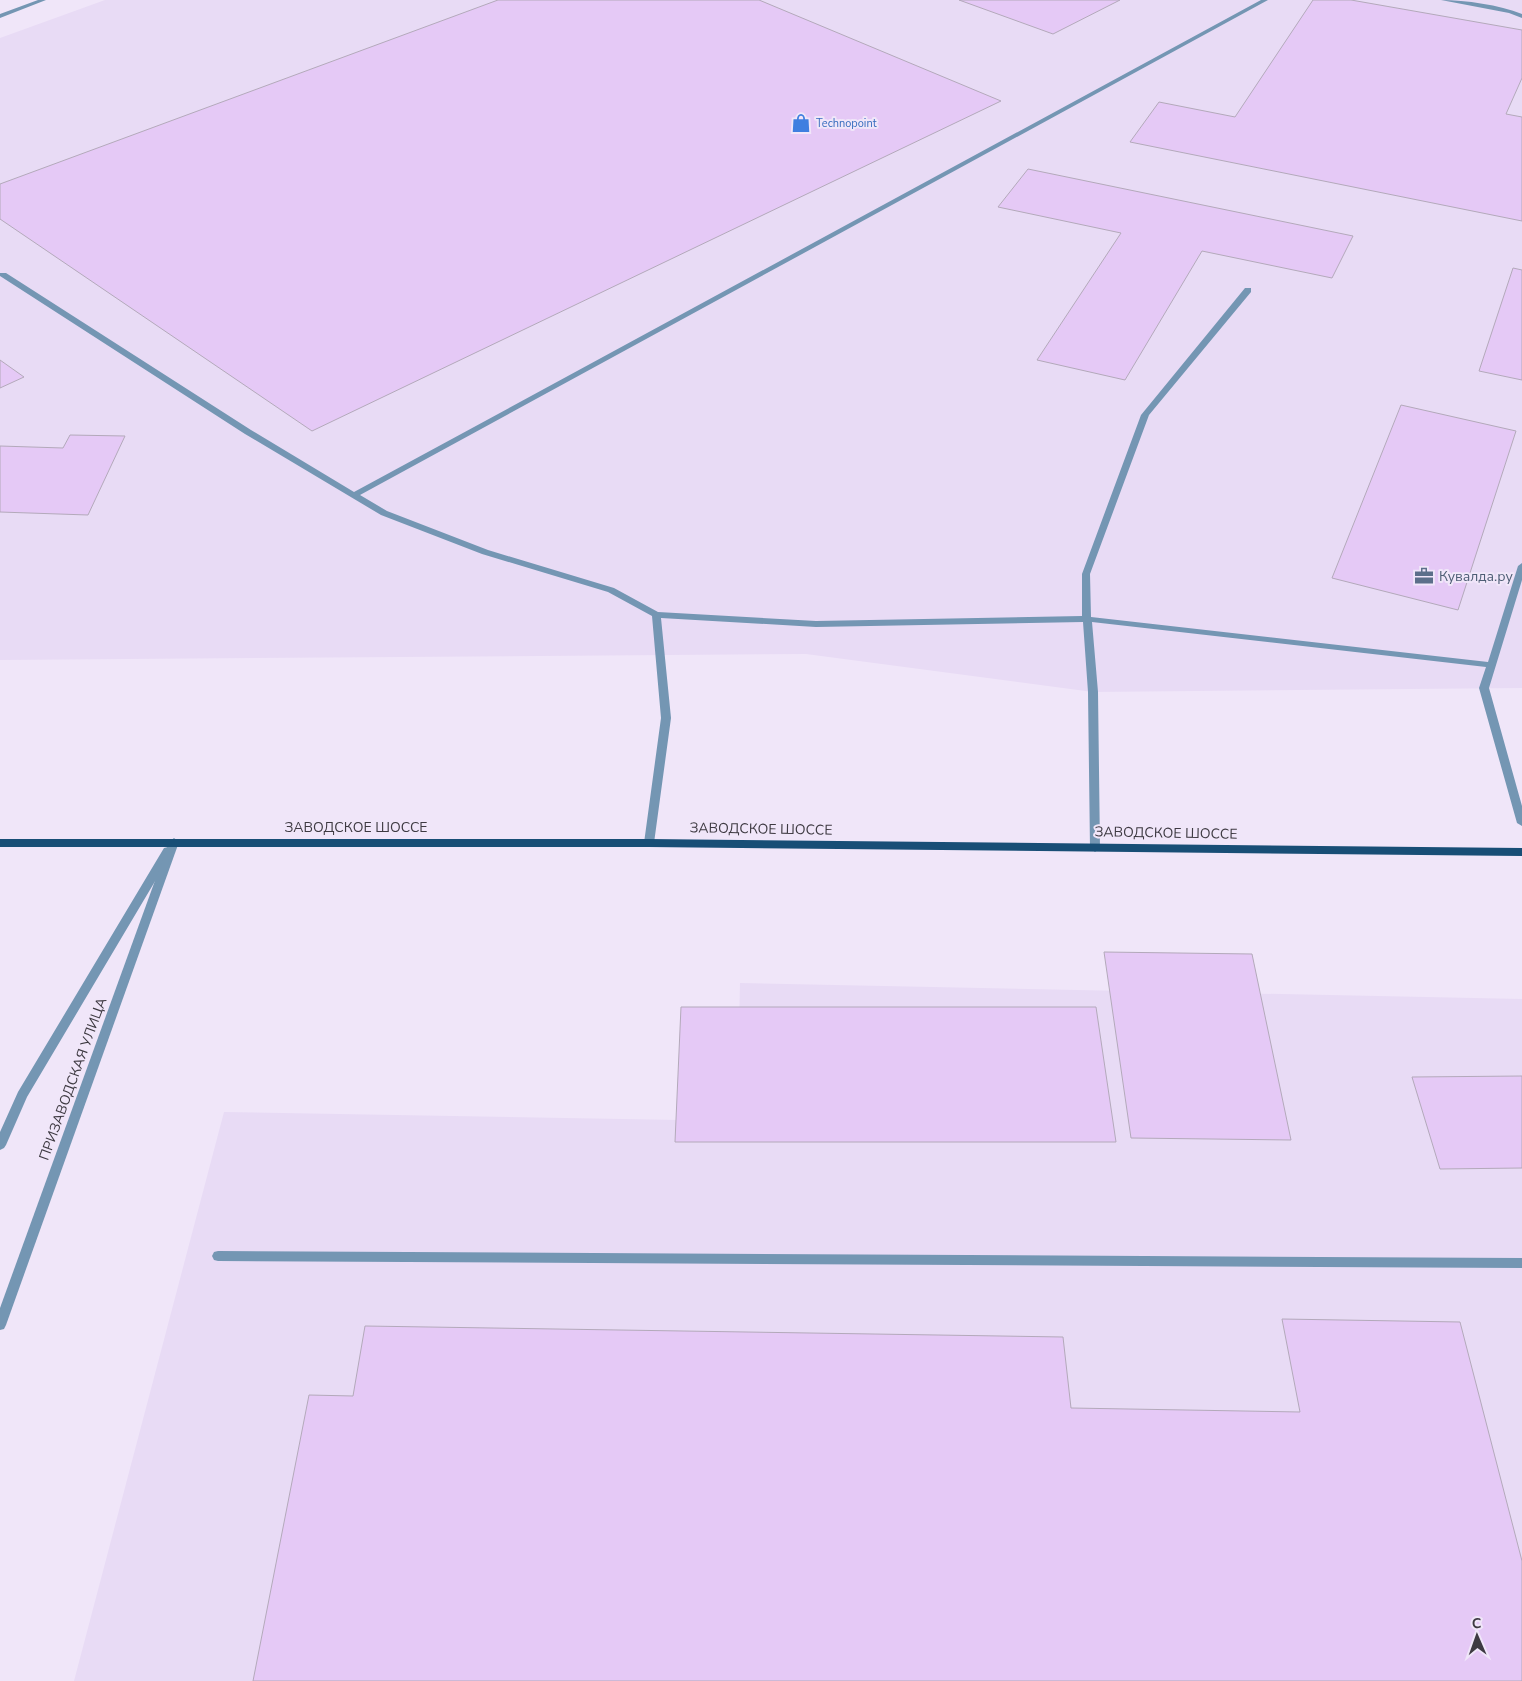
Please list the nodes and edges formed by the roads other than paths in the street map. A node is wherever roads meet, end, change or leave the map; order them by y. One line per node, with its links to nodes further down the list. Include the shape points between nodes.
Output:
1 (43, 0): 4 (street)
2 (1264, 0): 8 (street)
3 (1444, 0): 5 (street)
4 (0, 16)
5 (1522, 16)
6 (3, 275): 8 (street, via 248,432)
7 (1248, 290): 11 (street, via 1146,415 1086,574)
8 (355, 495): 10 (street, via 384,513 485,552 611,590)
9 (1522, 566): 12 (street)
10 (656, 614): 11 (street, via 816,624); 16 (street, via 666,718)
11 (1087, 619): 12 (street); 17 (street, via 1093,692)
12 (1491, 665): 13 (street, via 1484,688)
13 (1522, 823)
14 (0, 842): 15 (main road, ЗАВОДСКОЕ ШОССЕ)
15 (174, 842): 16 (main road, ЗАВОДСКОЕ ШОССЕ); 19 (street, via 22,1095); 22 (street, ПРИЗАВОДСКАЯ УЛИЦА)
16 (649, 843): 17 (main road, ЗАВОДСКОЕ ШОССЕ)
17 (1095, 848): 18 (main road, ЗАВОДСКОЕ ШОССЕ)
18 (1522, 852)
19 (0, 1145)
20 (218, 1256): 21 (street)
21 (1522, 1263)
22 (0, 1326)

